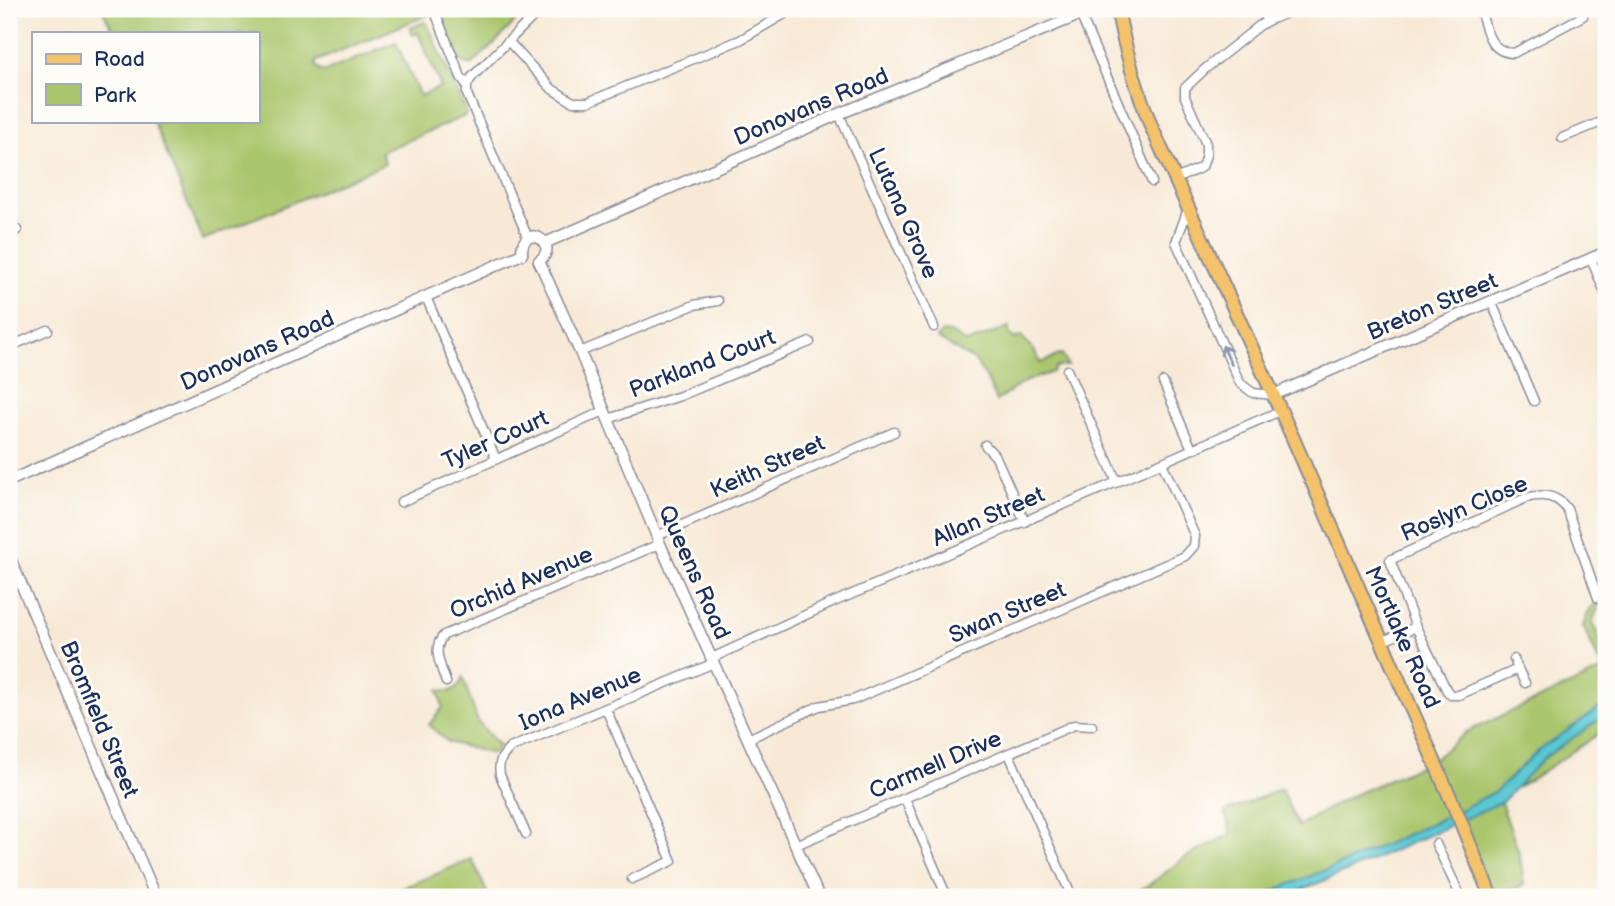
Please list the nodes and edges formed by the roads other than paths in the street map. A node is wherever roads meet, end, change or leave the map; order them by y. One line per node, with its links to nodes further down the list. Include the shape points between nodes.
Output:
1 (541, 9): 12 (street)
2 (793, 9): 12 (street, via 740,40 588,102 573,102 552,89)
3 (1094, 9): 9 (street, Donovans Road)
4 (1117, 9): 17 (main road, Mortlake Road, via 1140,99)
5 (1261, 9): 11 (street)
6 (1297, 9): 11 (street)
7 (1480, 9): 10 (street, via 1490,41 1506,53)
8 (435, 12): 13 (street)
9 (1080, 15): 14 (street, Donovans Road); 18 (street)
10 (1583, 16)
11 (1267, 21): 17 (street, via 1185,88 1206,155 1202,167)
12 (509, 41): 13 (street, via 471,77)
13 (467, 89): 20 (street)
14 (839, 114): 21 (street, Donovans Road); 30 (street, Lutana Grove)
15 (1606, 120): 16 (street)
16 (1562, 138)
17 (1174, 180): 19 (main road, Mortlake Road)
18 (1152, 182)
19 (1188, 209): 37 (main road, Mortlake Road); 37 (street, one-way to 19, via 1253,393 1240,383 1218,335 1176,242)
20 (528, 238): 21 (street, via 538,237); 23 (street)
21 (545, 243): 25 (street, via 546,253)
22 (1606, 252): 24 (street, Breton Street)
23 (522, 254): 25 (street, via 529,261); 27 (street, Donovans Road)
24 (1591, 258): 26 (street); 29 (street, Breton Street)
25 (538, 261): 34 (street, Queens Road)
26 (1606, 295)
27 (426, 297): 44 (street); 46 (street, Donovans Road)
28 (718, 301): 34 (street, via 694,305)
29 (1491, 301): 37 (street, Breton Street); 38 (street)
30 (934, 327)
31 (48, 330): 33 (street)
32 (810, 342): 40 (street, Parkland Court, via 680,396)
33 (9, 347)
34 (580, 352): 40 (street, Queens Road)
35 (1076, 363): 47 (street, via 1065,370)
36 (1163, 382): 43 (street)
37 (1273, 395): 39 (main road, Mortlake Road)
38 (1534, 401)
39 (1280, 411): 43 (street, Allan Street); 54 (main road, Mortlake Road)
40 (606, 415): 44 (street, Tyler Court); 50 (street, Queens Road)
41 (894, 432): 50 (street, Keith Street)
42 (985, 445): 49 (street, via 996,457)
43 (1192, 449): 45 (street, Allan Street)
44 (496, 459): 48 (street, Tyler Court)
45 (1162, 463): 47 (street, Allan Street); 62 (street, Swan Street, via 1195,536 1194,547 1185,556 853,700 820,706)
46 (9, 481)
47 (1117, 482): 49 (street, Allan Street)
48 (401, 502)
49 (1025, 522): 56 (street, Allan Street, via 836,601)
50 (658, 540): 56 (street, Queens Road); 58 (street, Orchid Avenue, via 444,635 437,651)
51 (9, 556): 70 (street, Bromfield Street)
52 (1598, 598): 53 (street, Roslyn Close, via 1567,509 1553,497 1535,495 1390,560)
53 (1416, 626): 54 (street); 57 (street, Roslyn Close, via 1451,695)
54 (1381, 642): 74 (main road, Mortlake Road)
55 (1514, 659): 57 (street)
56 (713, 661): 60 (street, Iona Avenue); 62 (street, Queens Road)
57 (1518, 668): 59 (street)
58 (446, 682)
59 (1525, 683)
60 (606, 709): 65 (street, Iona Avenue, via 502,755 500,775); 68 (street, via 672,861)
61 (1092, 726): 63 (street, Carmell Drive, via 1074,725)
62 (748, 739): 67 (street, Queens Road)
63 (1009, 754): 64 (street, Carmell Drive); 69 (street)
64 (905, 799): 67 (street, Carmell Drive); 72 (street)
65 (526, 834)
66 (1436, 844): 73 (street)
67 (796, 845): 71 (street, Queens Road)
68 (632, 879)
69 (1071, 895)
70 (156, 897)
71 (819, 897)
72 (947, 897)
73 (1461, 897)
74 (1491, 897)

